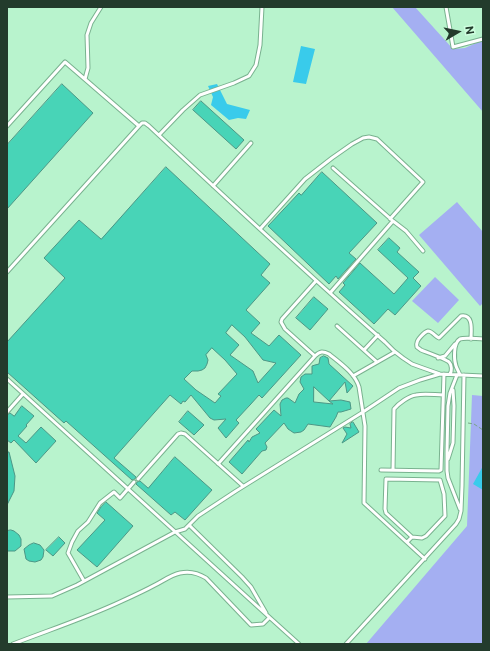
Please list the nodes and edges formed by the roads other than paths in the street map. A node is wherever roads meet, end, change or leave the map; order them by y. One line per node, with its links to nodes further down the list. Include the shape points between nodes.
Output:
1 (100, 7): 5 (lane, via 87,35 88,68)
2 (262, 7): 8 (lane, via 260,45 256,65 249,76 200,95)
3 (446, 7): 4 (lane, via 453,47)
4 (483, 39)
5 (85, 79): 6 (lane, via 65,62); 7 (lane)
6 (7, 126)
7 (139, 126): 8 (lane, via 145,123); 15 (lane)
8 (159, 135): 11 (lane)
9 (251, 143): 11 (lane)
10 (333, 168): 12 (lane)
11 (213, 186): 13 (lane)
12 (391, 220): 13 (lane, via 423,182 377,139 369,137 352,144 305,179); 14 (lane, via 406,231); 17 (lane)
13 (260, 229): 16 (lane)
14 (423, 251)
15 (7, 272)
16 (316, 281): 17 (lane); 25 (lane, via 281,322 285,329)
17 (330, 293): 19 (lane)
18 (337, 326): 23 (lane)
19 (378, 336): 23 (lane); 24 (lane)
20 (471, 338): 21 (lane); 22 (lane, via 460,339); 26 (lane, via 470,322 464,315 439,338 428,331 418,340 417,347)
21 (483, 339)
22 (456, 343): 26 (lane, via 445,356); 30 (lane, via 455,361)
23 (364, 350): 27 (lane)
24 (395, 352): 27 (lane); 28 (lane, via 412,364)
25 (315, 356): 31 (lane, via 322,351 329,354); 39 (lane)
26 (438, 358): 29 (lane, via 448,362 452,372)
27 (377, 362): 31 (lane)
28 (442, 374): 29 (lane); 36 (lane); 38 (lane, via 399,388)
29 (450, 374): 30 (lane)
30 (460, 375): 32 (lane); 34 (lane); 48 (lane, via 463,423)
31 (353, 376): 38 (lane, via 359,387)
32 (483, 376)
33 (7, 379): 35 (lane)
34 (452, 388): 42 (lane, via 448,406); 42 (lane, via 453,443)
35 (23, 394): 37 (lane); 47 (lane)
36 (443, 395): 41 (lane, via 416,394 394,409); 41 (lane, via 441,470)
37 (7, 412)
38 (363, 412): 46 (lane); 52 (lane, via 364,503)
39 (218, 464): 43 (lane, via 185,434 180,433); 46 (lane)
40 (381, 470): 41 (lane)
41 (391, 470): 44 (lane)
42 (447, 471): 48 (lane)
43 (138, 479)
44 (389, 479): 51 (lane, via 386,479 386,513); 51 (lane, via 440,480 444,494 444,516 426,536)
45 (134, 482): 47 (lane)
46 (243, 486): 49 (lane)
47 (128, 490): 50 (lane); 54 (lane, via 120,498 114,492 100,503 72,542 68,553)
48 (461, 511): 53 (lane, via 456,524)
49 (188, 525): 50 (lane); 56 (lane, via 251,587)
50 (175, 532): 54 (lane); 56 (lane)
51 (412, 537): 52 (lane)
52 (407, 542): 53 (lane)
53 (425, 559): 59 (lane)
54 (84, 581): 55 (lane, via 52,596)
55 (7, 597)
56 (268, 617): 57 (lane, via 263,624 251,625 206,578 188,572 173,575 139,594 100,611); 58 (lane)
57 (13, 644)
58 (300, 644)
59 (346, 644)

